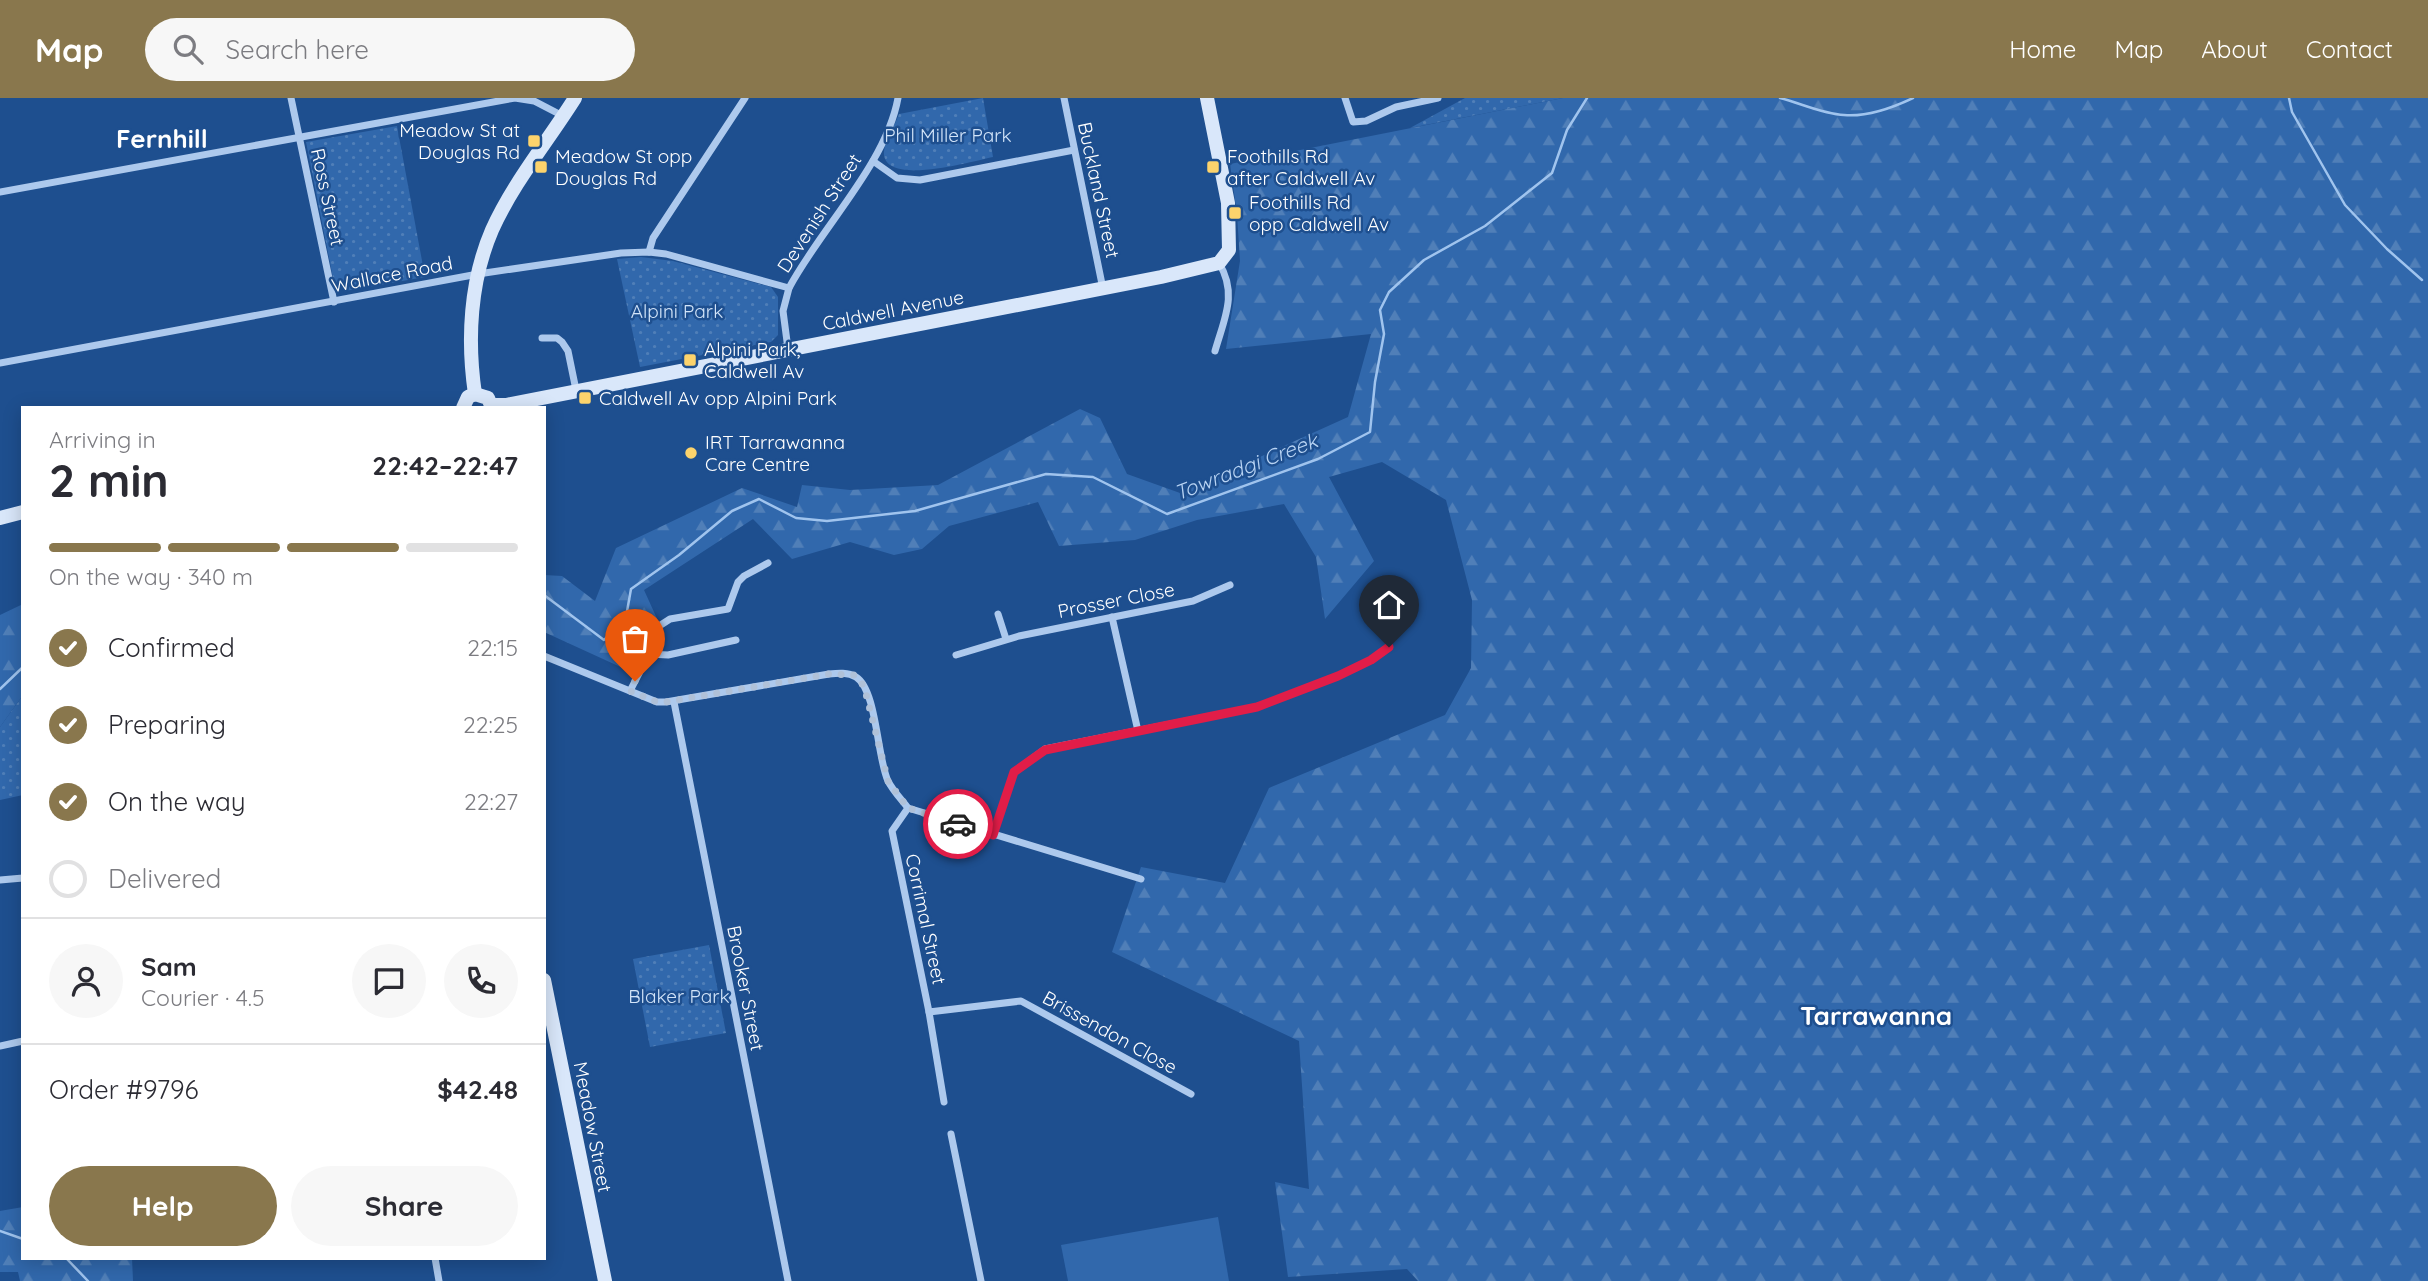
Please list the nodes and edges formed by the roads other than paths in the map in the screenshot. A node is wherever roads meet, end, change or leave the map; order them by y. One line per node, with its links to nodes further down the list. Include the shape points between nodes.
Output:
1 (291, 98): 11 (street, Ross Street)
2 (515, 98): 10 (street, via 534,101); 11 (street)
3 (575, 98): 10 (main road)
4 (745, 98): 15 (street, via 653,238)
5 (898, 98): 13 (street, Devenish Street)
6 (1064, 98): 12 (street, Buckland Street)
7 (1207, 98): 16 (main road, via 1228,203 1229,250)
8 (1345, 98): 9 (street, via 1353,122)
9 (1438, 98)
10 (563, 117): 17 (main road, via 503,208)
11 (299, 136): 14 (street); 20 (street, Ross Street)
12 (1074, 150): 13 (street, via 920,180 897,178); 19 (street, Buckland Street)
13 (873, 162): 18 (street, Devenish Street)
14 (0, 192)
15 (649, 252): 17 (street, Wallace Road); 18 (street, Wallace Road)
16 (1219, 263): 19 (main road, Caldwell Avenue); 23 (street, via 1230,288)
17 (478, 274): 20 (street, Wallace Road); 26 (main road, via 471,346)
18 (789, 288): 22 (street, Devenish Street, via 783,311)
19 (1102, 289): 22 (main road, Caldwell Avenue)
20 (334, 302): 24 (street, Wallace Road)
21 (542, 338): 25 (street, via 557,338 566,346)
22 (788, 349): 25 (main road, Caldwell Avenue)
23 (1215, 351)
24 (0, 363)
25 (576, 390): 28 (main road, Caldwell Avenue)
26 (475, 394): 27 (main road); 28 (main road, via 484,395)
27 (464, 406)
28 (492, 406)
29 (21, 513): 30 (main road)
30 (0, 518)
31 (768, 563): 38 (street, via 738,582 728,610 670,619 653,630)
32 (1230, 585): 34 (street, Prosser Close, via 1193,601)
33 (999, 614): 35 (street)
34 (1112, 617): 35 (street, Prosser Close); 43 (street)
35 (1006, 639): 39 (street, Prosser Close)
36 (737, 640): 38 (street, via 668,655)
37 (1389, 647): 43 (street, via 1338,676 1257,707)
38 (649, 654): 41 (street)
39 (956, 655)
40 (546, 657): 41 (street)
41 (630, 691): 42 (street, via 657,702)
42 (674, 702): 44 (street, via 829,674 854,675 867,694 888,781); 59 (street, Brooker Street)
43 (1138, 731): 45 (street, via 1045,750 1014,772)
44 (908, 808): 45 (street); 50 (street, Corrimal Street, via 892,831)
45 (993, 835): 47 (street)
46 (21, 878): 48 (street)
47 (1141, 879)
48 (0, 880)
49 (546, 990): 58 (main road, Meadow Street)
50 (929, 1012): 53 (street, Brissendon Close, via 1021,1001); 54 (street, Corrimal Street)
51 (21, 1041): 52 (street)
52 (0, 1046)
53 (1191, 1094)
54 (944, 1102)
55 (951, 1134): 60 (street)
56 (435, 1260): 57 (street)
57 (439, 1281)
58 (605, 1281)
59 (788, 1281)
60 (981, 1281)

